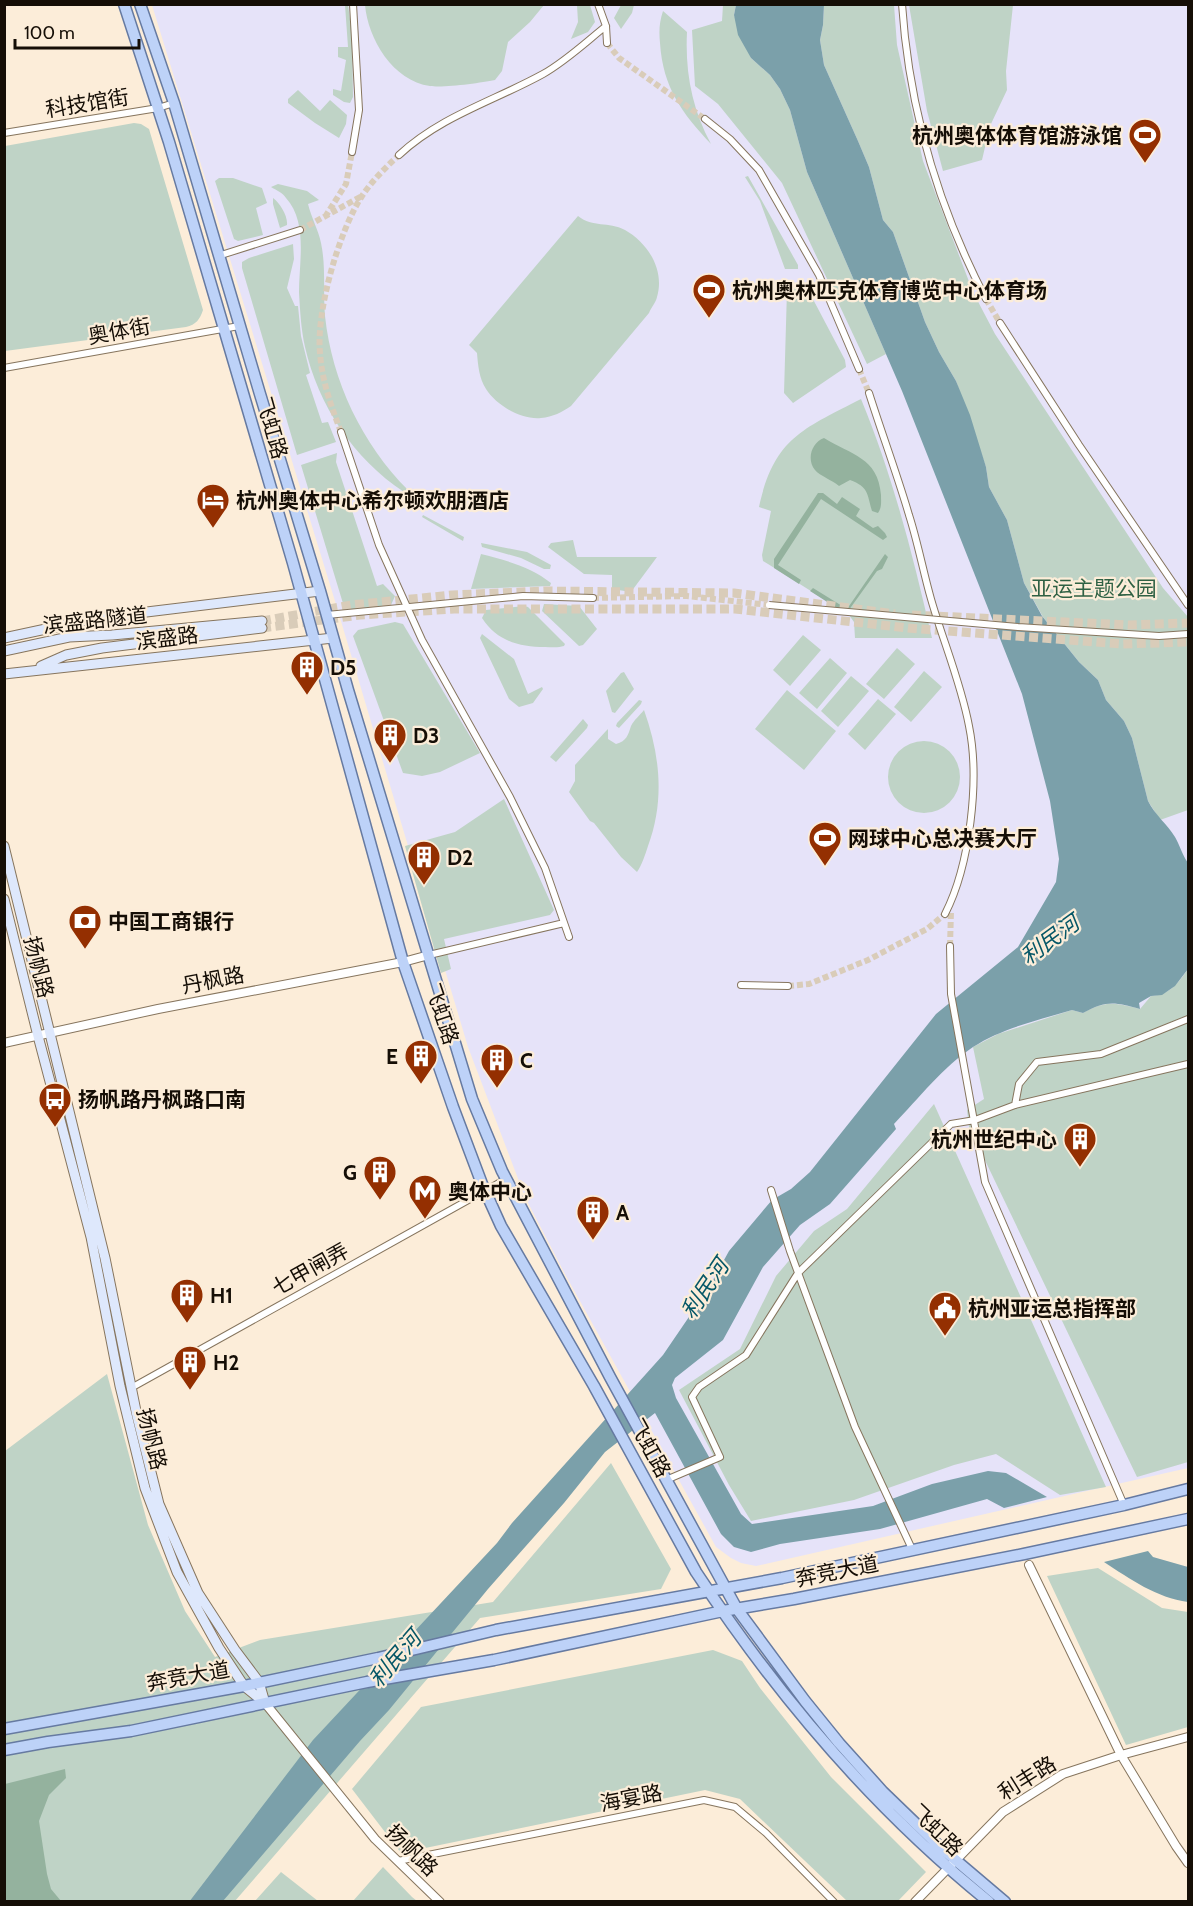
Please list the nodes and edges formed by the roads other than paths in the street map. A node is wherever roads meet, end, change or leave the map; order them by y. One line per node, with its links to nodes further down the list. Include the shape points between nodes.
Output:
1 (124, 4): 9 (main road, 飞虹路)
2 (140, 4): 8 (main road, 飞虹路)
3 (353, 4): 12 (street, via 358,110)
4 (598, 4): 6 (street)
5 (902, 4): 16 (street, via 905,53 930,166 964,256)
6 (606, 26): 7 (street); 13 (street, via 544,73 438,125)
7 (607, 44)
8 (174, 103): 9 (street, 科技馆街); 15 (main road, 飞虹路)
9 (158, 108): 11 (street, 科技馆街); 19 (main road, 飞虹路)
10 (705, 119): 21 (street, via 759,170 819,275)
11 (4, 133)
12 (352, 152)
13 (399, 155)
14 (300, 230): 15 (street)
15 (218, 256): 18 (main road, 飞虹路)
16 (986, 299)
17 (1000, 323): 28 (street)
18 (239, 326): 19 (street, 奥体街); 24 (main road, 飞虹路)
19 (224, 329): 20 (street, 奥体街); 25 (main road, 飞虹路)
20 (4, 368)
21 (859, 369)
22 (868, 393): 40 (street, via 909,515 970,728 968,844)
23 (341, 432): 29 (street, via 379,545)
24 (320, 591): 25 (main road, 滨盛路); 30 (main road, 飞虹路)
25 (300, 592): 32 (main road, 滨盛路, via 97,618); 34 (main road, 飞虹路)
26 (593, 598): 29 (street, via 523,596)
27 (769, 605): 31 (street, bridge, via 1018,627 1159,636)
28 (1188, 606)
29 (407, 607): 30 (street); 41 (street, via 528,833)
30 (327, 615): 33 (main road, 飞虹路)
31 (1188, 634)
32 (4, 638)
33 (333, 638): 34 (main road, 滨盛路); 44 (main road, 飞虹路)
34 (313, 641): 36 (main road, 滨盛路); 45 (main road, 飞虹路)
35 (4, 651): 36 (main road, 滨盛路隧道, via 69,637 262,625 102,648 66,655)
36 (33, 669): 37 (main road, 滨盛路)
37 (4, 674)
38 (4, 846): 49 (main road)
39 (4, 899): 50 (main road, 扬帆路)
40 (948, 913)
41 (564, 923): 42 (street); 44 (street)
42 (569, 938)
43 (950, 946): 54 (street, via 951,994)
44 (429, 955): 45 (street, 丹枫路); 55 (main road, 飞虹路, via 472,1099)
45 (403, 962): 49 (street, 丹枫路, via 158,1009); 56 (main road, 飞虹路)
46 (741, 985): 47 (street)
47 (788, 986)
48 (1188, 1018): 53 (street, via 1101,1054 1037,1062 1019,1084)
49 (51, 1034): 50 (street, 丹枫路); 59 (main road, via 105,1258)
50 (38, 1036): 51 (street, 丹枫路); 71 (main road, 扬帆路, via 91,1237 145,1488 177,1572)
51 (4, 1043)
52 (1188, 1065): 53 (street)
53 (1015, 1105): 54 (street)
54 (975, 1120): 58 (street, via 951,1124); 62 (street, via 985,1182)
55 (506, 1179): 56 (street, 七甲闸弄); 60 (main road, 飞虹路)
56 (485, 1190): 59 (street, 七甲闸弄); 67 (main road, 飞虹路, via 501,1226)
57 (771, 1190): 58 (street)
58 (798, 1273): 60 (street, via 747,1355 699,1387 692,1397 720,1456); 64 (street, via 855,1427)
59 (131, 1388): 70 (main road, via 159,1504 198,1593)
60 (666, 1480): 66 (main road, 飞虹路)
61 (1188, 1489): 62 (main road, 奔竞大道)
62 (1124, 1505): 64 (main road, 奔竞大道)
63 (1188, 1519): 68 (main road, 奔竞大道)
64 (912, 1549): 66 (main road, 奔竞大道)
65 (1029, 1565): 76 (street)
66 (726, 1589): 67 (main road, 奔竞大道); 68 (main road, 飞虹路)
67 (710, 1593): 69 (main road, 飞虹路); 70 (main road, 奔竞大道, via 496,1630)
68 (737, 1609): 69 (main road, 奔竞大道); 79 (main road, 飞虹路, via 839,1743)
69 (723, 1611): 72 (main road, 奔竞大道); 79 (main road, 飞虹路, via 766,1671 848,1770)
70 (259, 1682): 71 (main road, 奔竞大道); 72 (main road)
71 (244, 1686): 72 (main road, 扬帆路); 73 (main road, 奔竞大道)
72 (266, 1704): 75 (main road, 奔竞大道, via 131,1731); 77 (street, 扬帆路, via 375,1839)
73 (4, 1729)
74 (1188, 1737): 76 (street, 利丰路)
75 (4, 1750)
76 (1121, 1755): 78 (street); 79 (street, 利丰路, via 1063,1774 1003,1812)
77 (398, 1861): 80 (street, 扬帆路); 81 (street, 海宴路, via 704,1800 735,1807)
78 (1188, 1863)
79 (952, 1864): 82 (street, 利丰路); 83 (main road, 飞虹路); 84 (main road, 飞虹路)
80 (440, 1902)
81 (834, 1902)
82 (915, 1902)
83 (989, 1902)
84 (1005, 1902)

